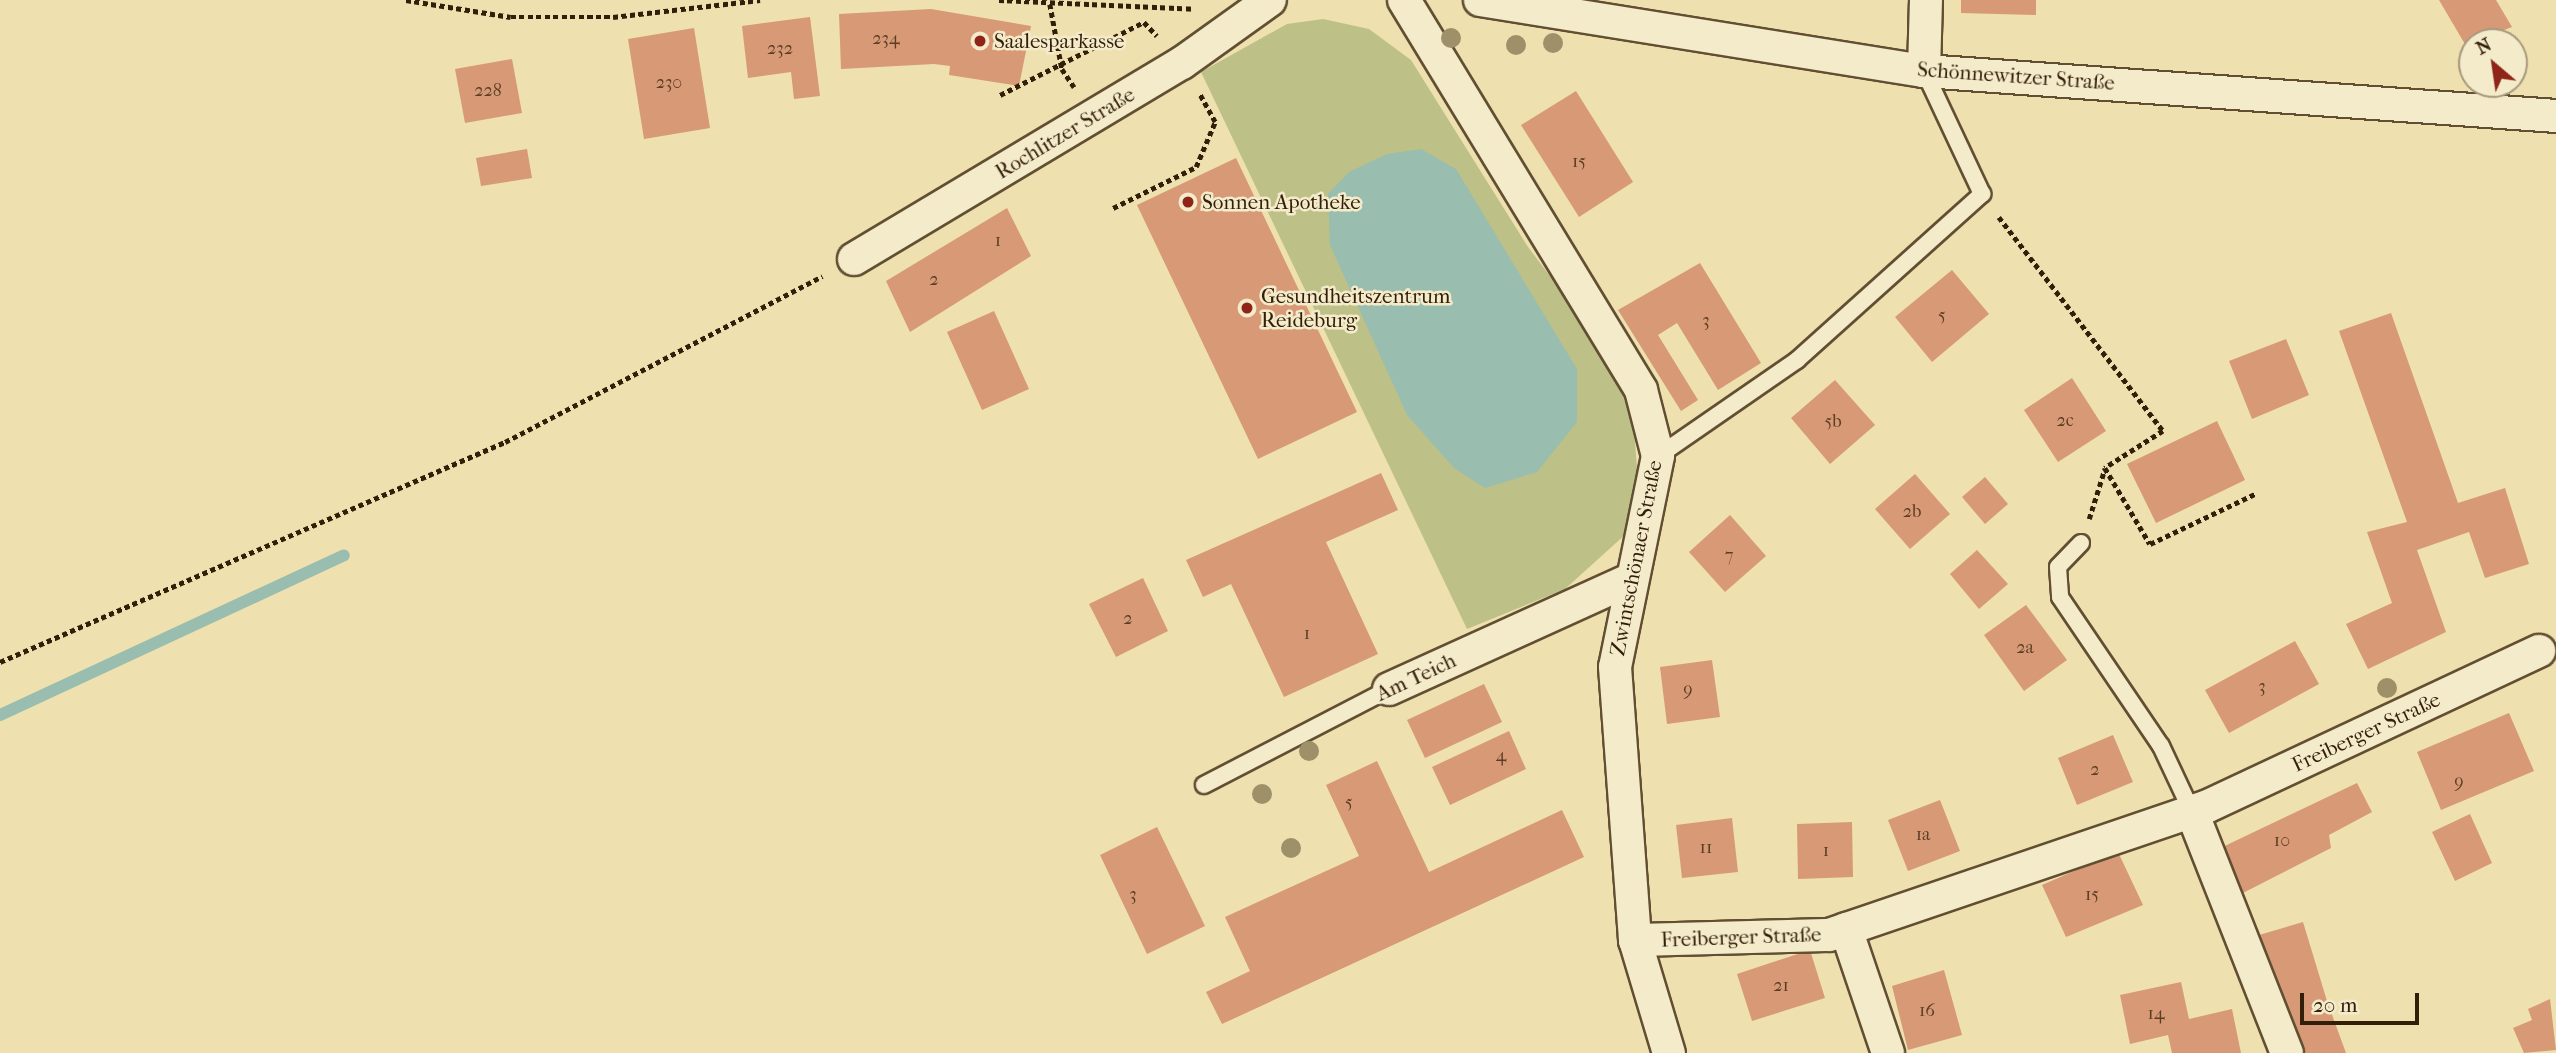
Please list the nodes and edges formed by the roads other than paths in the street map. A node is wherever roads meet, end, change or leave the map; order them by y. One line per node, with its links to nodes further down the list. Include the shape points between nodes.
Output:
1 (1270, 0): 7 (street, Rochlitzer Straße, via 1094,116)
2 (1404, 0): 8 (street, Zwintschönaer Straße, via 1642,390)
3 (1480, 0): 5 (street, Schönnewitzer Straße)
4 (1926, 0): 5 (street)
5 (1924, 71): 6 (street, Schönnewitzer Straße); 8 (lane, via 1982,194 1797,360)
6 (2556, 116)
7 (854, 259)
8 (1658, 456): 10 (street, Zwintschönaer Straße)
9 (2081, 543): 14 (lane, via 2059,568 2060,597 2161,746)
10 (1631, 579): 12 (street, Am Teich); 16 (street, Zwintschönaer Straße, via 1615,667)
11 (2539, 650): 14 (street, Freiberger Straße)
12 (1389, 688): 13 (lane, Am Teich)
13 (1205, 785)
14 (2192, 812): 15 (street, Freiberger Straße); 19 (street)
15 (1846, 929): 16 (street, Freiberger Straße); 18 (street, Freiberger Straße)
16 (1635, 940): 17 (street, Zwintschönaer Straße)
17 (1669, 1053)
18 (1888, 1053)
19 (2287, 1053)

